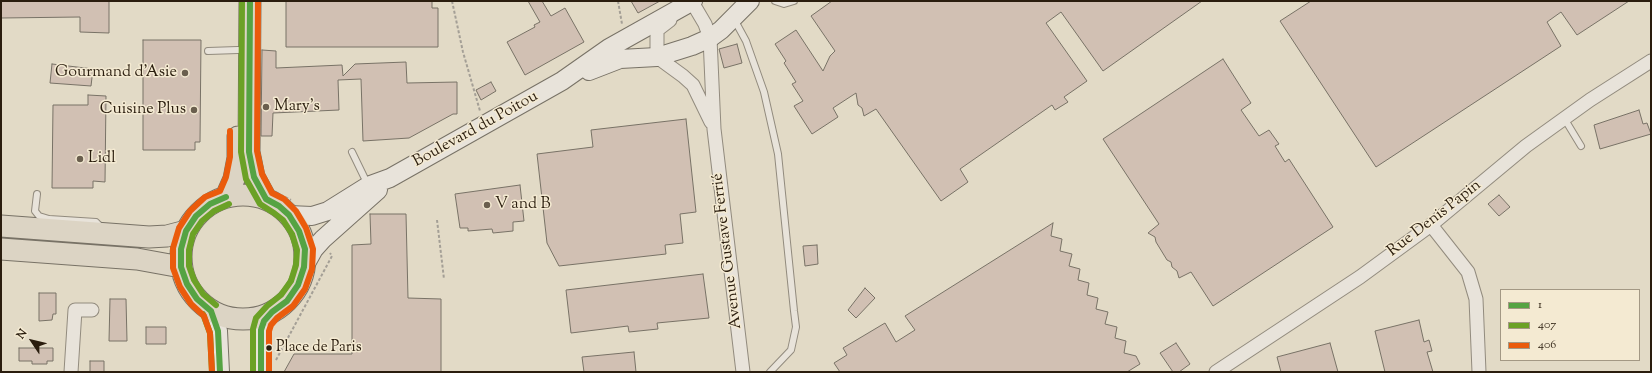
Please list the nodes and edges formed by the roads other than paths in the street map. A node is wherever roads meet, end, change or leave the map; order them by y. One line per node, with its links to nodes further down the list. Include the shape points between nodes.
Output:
1 (239, 1): 9 (main road)
2 (250, 1): 22 (main road, via 248,152 254,177)
3 (750, 1): 7 (main road, Boulevard du Poitou)
4 (775, 1): 5 (lane, via 784,4)
5 (794, 1)
6 (689, 3): 8 (street, Avenue Gustave Ferrié, via 705,24); 11 (street, via 657,30); 13 (main road, Boulevard du Poitou, via 624,40)
7 (734, 19): 8 (main road, Boulevard du Poitou); 38 (lane, via 746,40 764,92 778,154 796,327 791,350)
8 (710, 38): 11 (main road, Boulevard du Poitou); 15 (street, Avenue Gustave Ferrié)
9 (238, 50): 10 (lane); 21 (main road, via 238,158 234,178)
10 (208, 51)
11 (656, 57): 13 (main road, Boulevard du Poitou, via 620,59); 15 (street, Avenue Gustave Ferrié, via 693,86)
12 (1651, 61): 14 (street, Rue Denis Papin)
13 (562, 81): 18 (main road, Boulevard du Poitou)
14 (1564, 118): 16 (lane); 24 (street, Rue Denis Papin)
15 (714, 129): 37 (street, Avenue Gustave Ferrié)
16 (1580, 146)
17 (352, 152): 19 (lane)
18 (390, 178): 19 (main road, Boulevard du Poitou); 30 (main road, Boulevard du Poitou, via 314,249)
19 (368, 186): 23 (main road, Boulevard du Poitou, via 328,211 312,216)
20 (37, 194): 27 (lane, via 35,211 39,216 96,222)
21 (226, 197): 22 (main road, via 243,194); 26 (main road, via 210,204 196,216)
22 (266, 199): 23 (main road)
23 (289, 215): 30 (main road, via 299,230 305,249)
24 (1430, 225): 39 (street, Rue Denis Papin, via 1360,277); 40 (street, via 1468,272 1476,299)
25 (1, 226): 27 (main road)
26 (186, 231): 27 (main road, via 149,237); 29 (main road, via 181,249)
27 (108, 234)
28 (1, 249): 29 (main road, via 137,259)
29 (181, 267): 32 (main road, via 187,284 197,299)
30 (304, 268): 33 (main road, via 298,285 287,300)
31 (92, 310): 35 (street, via 75,310)
32 (211, 311): 33 (main road, via 231,318 252,318); 36 (main road, via 218,331)
33 (272, 312): 34 (main road, via 264,321 261,330)
34 (267, 368)
35 (71, 372)
36 (220, 372)
37 (743, 372)
38 (770, 372)
39 (1216, 372)
40 (1479, 372)

